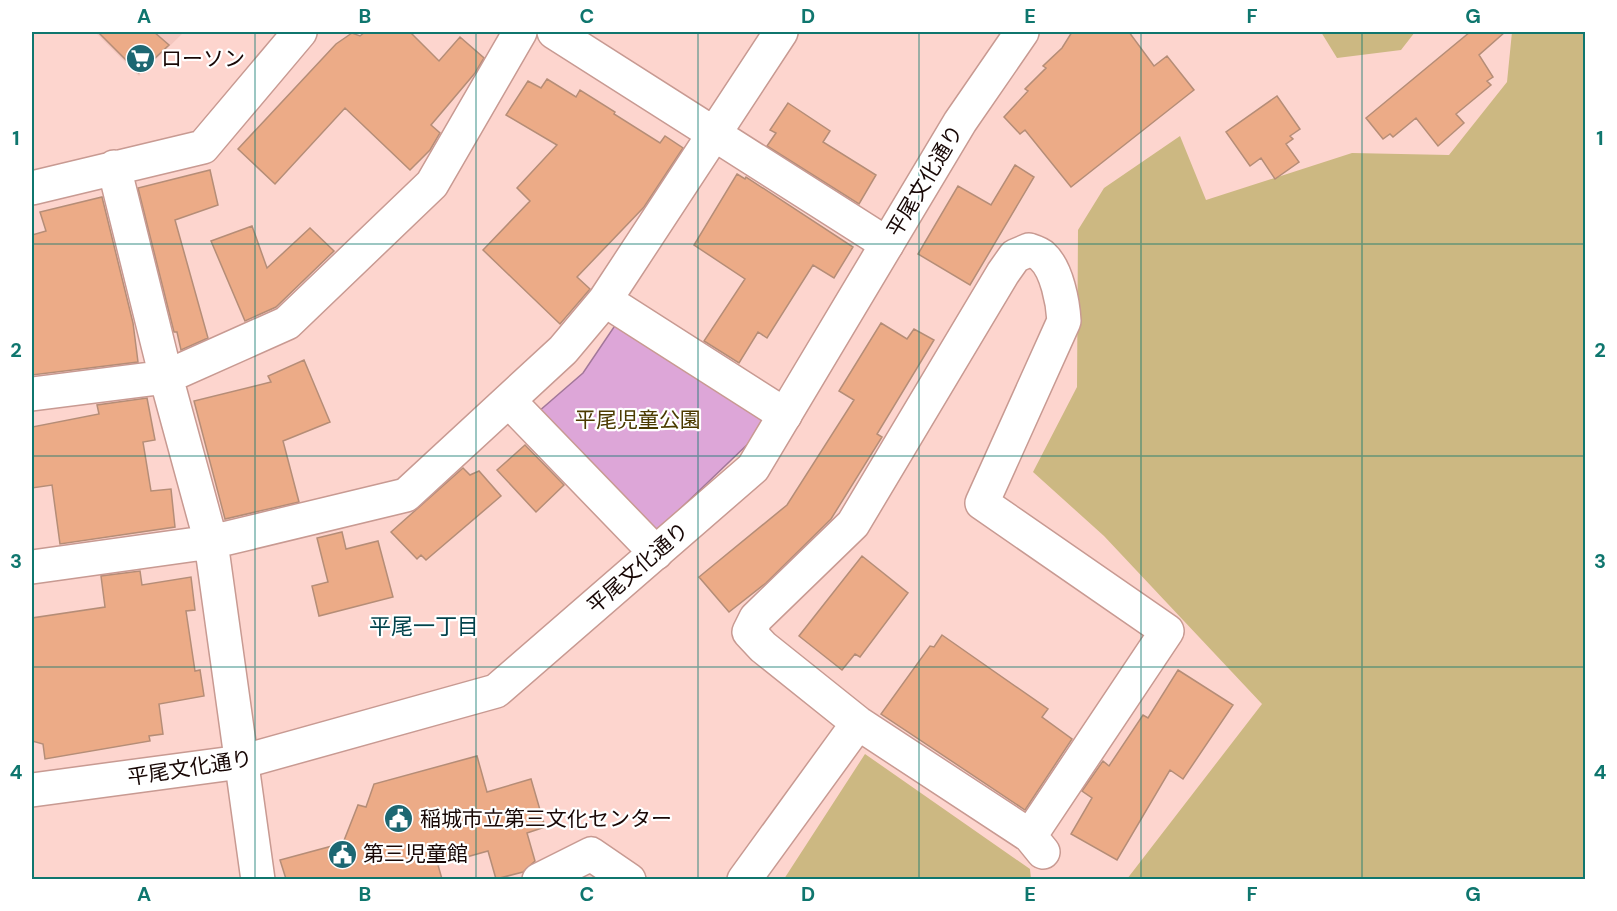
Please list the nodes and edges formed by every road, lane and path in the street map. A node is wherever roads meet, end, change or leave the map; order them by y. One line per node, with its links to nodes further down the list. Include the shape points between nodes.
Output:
1 (300, 32): 7 (street, via 203,147)
2 (520, 32): 11 (street, via 432,184 286,323)
3 (555, 32): 6 (street)
4 (781, 32): 6 (street)
5 (1022, 32): 9 (street, 平尾文化通り, via 960,122)
6 (716, 133): 9 (street); 10 (street)
7 (114, 167): 8 (street); 11 (street)
8 (32, 188)
9 (887, 244): 14 (street, 平尾文化通り)
10 (605, 300): 13 (street, via 563,350); 14 (street)
11 (166, 377): 12 (street); 15 (street)
12 (32, 394)
13 (509, 401): 15 (street, via 406,495); 16 (street)
14 (785, 415): 16 (street, 平尾文化通り, via 753,468)
15 (211, 542): 17 (street); 19 (street)
16 (656, 553): 19 (street, 平尾文化通り, via 496,691)
17 (32, 567)
18 (858, 723): 18 (street, via 749,632 756,618 853,524 1003,273 1015,256 1029,250 1042,256 1054,277 1063,302 1064,321 982,503 1167,631 1037,844); 24 (street)
19 (241, 762): 20 (street, 平尾文化通り); 21 (street)
20 (32, 790)
21 (258, 879)
22 (539, 879): 23 (street, via 591,854)
23 (629, 879)
24 (744, 879)

